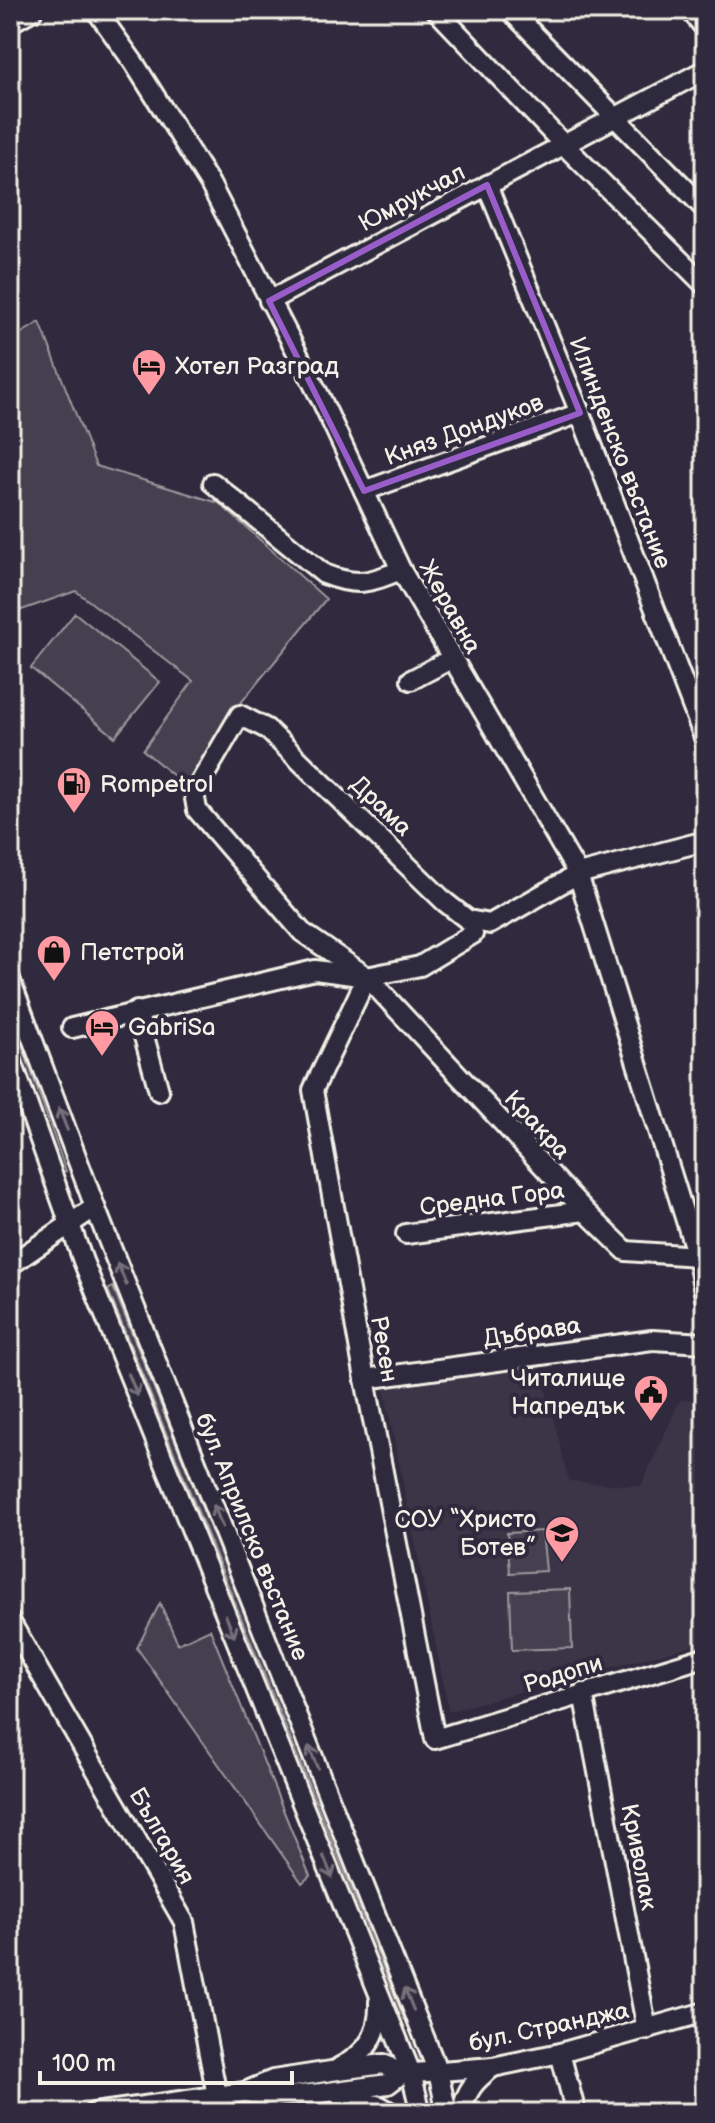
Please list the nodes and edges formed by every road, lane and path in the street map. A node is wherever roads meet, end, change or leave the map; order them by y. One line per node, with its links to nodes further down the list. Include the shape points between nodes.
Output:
1 (33, 10): 6 (street)
2 (96, 10): 14 (street, Жеравна, via 210,184)
3 (436, 10): 10 (street)
4 (510, 10): 9 (street)
5 (690, 10): 7 (street)
6 (10, 23)
7 (705, 28)
8 (705, 70): 9 (street)
9 (610, 120): 10 (street, Юмрукчал); 12 (street)
10 (571, 141): 11 (street, Юмрукчал); 13 (street)
11 (487, 185): 14 (street, Юмрукчал); 15 (street, Илинденско въстание)
12 (705, 209)
13 (705, 285)
14 (269, 301): 17 (street, Жеравна)
15 (580, 413): 17 (street, Княз Дондуков); 22 (street, Илинденско въстание)
16 (213, 483): 18 (street, via 324,574 346,583 370,582)
17 (364, 491): 18 (street, Жеравна)
18 (401, 570): 19 (street, Жеравна)
19 (451, 659): 20 (street); 24 (street, Жеравна)
20 (411, 680)
21 (240, 715): 24 (street, Драма, via 267,729 468,920 490,924); 26 (street, Кракра, via 194,793 197,810 302,932)
22 (705, 740)
23 (705, 841): 24 (street)
24 (578, 874): 36 (street, Жеравна)
25 (473, 934): 26 (street, via 420,966)
26 (367, 977): 28 (street, via 315,970); 33 (street, Кракра); 40 (street, Ресен, via 313,1090)
27 (10, 979): 32 (street, бул. Априлско въстание, one-way to 27)
28 (137, 1011): 29 (street); 31 (street)
29 (72, 1028)
30 (10, 1056): 34 (street)
31 (159, 1091)
32 (95, 1207): 34 (street); 51 (street, бул. Априлско въстание, one-way to 32)
33 (585, 1211): 35 (street, Средна Гора); 36 (street, Кракра, via 626,1251)
34 (69, 1225): 37 (street); 45 (street, one-way to 45)
35 (406, 1234)
36 (701, 1254): 38 (street, Жеравна)
37 (10, 1265)
38 (705, 1297)
39 (705, 1343): 40 (street, Дъбрава, via 652,1340)
40 (365, 1379): 44 (street, Ресен)
41 (11, 1624): 55 (street, България, via 184,1922)
42 (705, 1657): 43 (street, Родопи)
43 (583, 1693): 44 (street, Родопи); 47 (street, Криволак)
44 (435, 1739)
45 (379, 1995): 50 (street, via 380,2016 371,2042 355,2059); 52 (street)
46 (705, 2012): 47 (street, бул. Странджа)
47 (647, 2030): 48 (street, бул. Странджа)
48 (560, 2053): 49 (street, бул. Странджа); 62 (street)
49 (493, 2067): 51 (street, бул. Странджа); 61 (street, via 465,2095)
50 (331, 2071): 52 (street, бул. Странджа, via 384,2064); 53 (street, бул. Странджа, via 273,2080)
51 (438, 2072): 52 (street, бул. Странджа); 60 (street, бул. Априлско въстание)
52 (406, 2074): 54 (street, бул. Странджа, via 388,2084); 59 (street)
53 (245, 2092): 54 (street, бул. Странджа, via 277,2097); 55 (street, бул. Странджа)
54 (321, 2093): 58 (street, via 355,2098)
55 (217, 2096): 56 (street, бул. Странджа)
56 (157, 2109): 57 (street, бул. Странджа)
57 (94, 2113)
58 (392, 2113)
59 (421, 2113)
60 (447, 2113)
61 (462, 2113)
62 (576, 2113)

